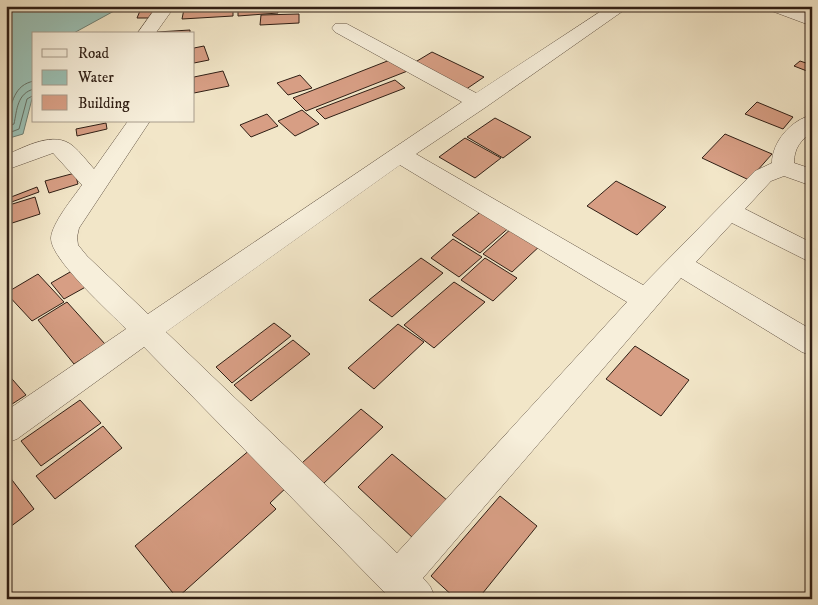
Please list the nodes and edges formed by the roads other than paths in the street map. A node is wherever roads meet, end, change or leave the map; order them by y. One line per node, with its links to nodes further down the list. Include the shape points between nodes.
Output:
1 (166, 6): 6 (street)
2 (621, 6): 7 (street)
3 (775, 6): 4 (street)
4 (812, 21)
5 (341, 28): 7 (street)
6 (147, 32)
7 (479, 103): 10 (street)
8 (812, 121): 12 (street, via 784,147)
9 (138, 122): 14 (street)
10 (399, 154): 18 (street); 19 (street)
11 (6, 163): 14 (street, via 46,147 57,146)
12 (783, 167): 13 (street); 15 (street, via 763,176)
13 (812, 178)
14 (95, 185): 19 (street, via 64,234 65,247)
15 (729, 211): 16 (street); 17 (street)
16 (812, 254)
17 (678, 264): 18 (street); 20 (street)
18 (647, 301): 22 (street)
19 (146, 330): 21 (street); 22 (street)
20 (812, 344)
21 (6, 429)
22 (407, 589)

